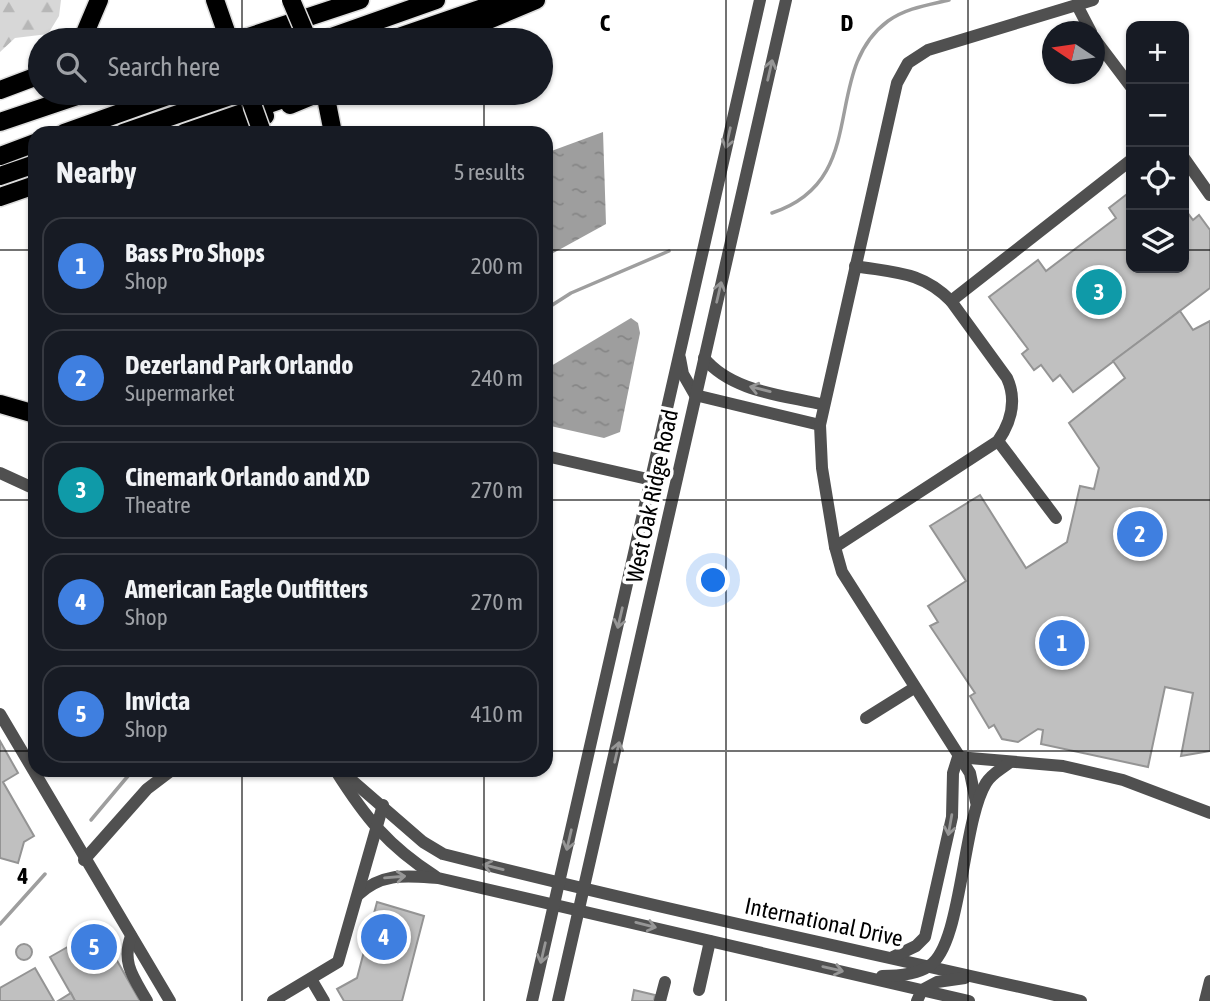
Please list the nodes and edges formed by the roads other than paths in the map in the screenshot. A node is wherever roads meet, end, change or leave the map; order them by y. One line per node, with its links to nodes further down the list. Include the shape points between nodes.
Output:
1 (99, 0): 13 (highway)
2 (215, 0): 14 (highway)
3 (291, 0): 16 (highway, bridge)
4 (360, 0): 15 (highway)
5 (436, 0): 17 (highway)
6 (506, 0): 18 (highway)
7 (536, 0): 19 (highway)
8 (760, 0): 49 (street, West Oak Ridge Road, one-way to 49)
9 (786, 0): 50 (street, West Oak Ridge Road, one-way to 9)
10 (1093, 0): 11 (street)
11 (1078, 7): 12 (street); 47 (street, via 928,50 908,63 897,83)
12 (1085, 21)
13 (89, 28)
14 (225, 28)
15 (275, 28)
16 (303, 28)
17 (357, 28)
18 (425, 28)
19 (470, 28)
20 (1105, 53): 22 (street)
21 (28, 80): 23 (highway)
22 (1129, 84)
23 (0, 90)
24 (50, 105): 31 (highway)
25 (142, 105): 32 (highway)
26 (204, 105): 33 (highway)
27 (252, 105): 36 (highway, bridge)
28 (266, 105): 34 (highway)
29 (304, 105): 35 (highway)
30 (326, 105): 37 (highway)
31 (0, 122)
32 (84, 126)
33 (143, 126)
34 (204, 126)
35 (246, 126)
36 (260, 126)
37 (331, 126)
38 (28, 146): 39 (highway)
39 (0, 156)
40 (1126, 164): 48 (street)
41 (1189, 165): 45 (street)
42 (28, 166): 43 (highway)
43 (0, 176)
44 (28, 187): 46 (highway)
45 (1210, 195)
46 (0, 197)
47 (855, 266): 48 (street, via 920,278); 53 (street)
48 (951, 301): 56 (street, via 1013,391 1008,426)
49 (678, 351): 51 (street, via 683,374); 59 (street, West Oak Ridge Road)
50 (704, 358): 51 (street, West Oak Ridge Road); 53 (street, one-way to 50, via 731,382)
51 (695, 395): 55 (street); 80 (street, West Oak Ridge Road, one-way to 51)
52 (0, 404): 54 (highway)
53 (824, 405): 55 (street)
54 (28, 412)
55 (820, 425): 62 (street)
56 (998, 441): 61 (street); 62 (street)
57 (553, 458): 59 (street)
58 (0, 473): 60 (street)
59 (652, 480): 79 (street, West Oak Ridge Road, one-way to 79)
60 (28, 486)
61 (1056, 518)
62 (835, 547): 63 (street, via 842,572)
63 (914, 688): 65 (street); 66 (street)
64 (0, 714): 68 (street)
65 (866, 718)
66 (958, 757): 67 (street); 73 (street, via 970,773); 86 (street, one-way to 86, via 952,817 925,937)
67 (1010, 762): 73 (street, via 990,777); 75 (street, via 1063,766 1123,780)
68 (28, 763)
69 (36, 777): 77 (street)
70 (163, 777): 77 (street)
71 (342, 777): 76 (street)
72 (347, 777): 74 (street, International Drive)
73 (976, 802): 87 (street, via 947,942)
74 (383, 805): 76 (street); 79 (street, International Drive, one-way to 74, via 443,854)
75 (1210, 813)
76 (376, 830): 78 (street); 81 (street)
77 (84, 860): 84 (street)
78 (438, 878): 81 (street, one-way to 78, via 371,883 391,876); 82 (street, International Drive)
79 (559, 884): 80 (street, International Drive); 82 (street, West Oak Ridge Road)
80 (584, 890): 83 (street, West Oak Ridge Road); 86 (street, International Drive)
81 (358, 895): 90 (street, via 338,962)
82 (554, 904): 83 (street, International Drive); 99 (street, West Oak Ridge Road, one-way to 99)
83 (580, 910): 85 (street, International Drive, one-way to 85); 100 (street, West Oak Ridge Road)
84 (131, 936): 95 (street, via 125,951 127,965); 96 (street)
85 (710, 941): 88 (street, International Drive, one-way to 88); 93 (street)
86 (893, 957): 87 (street, International Drive)
87 (931, 966): 88 (street, via 898,976); 89 (street, International Drive)
88 (868, 977): 94 (street, International Drive)
89 (979, 977): 94 (street, via 945,980); 103 (street, International Drive)
90 (311, 979): 97 (street); 98 (street)
91 (1210, 981): 104 (street)
92 (665, 982): 101 (street)
93 (699, 990)
94 (919, 995): 102 (street, International Drive)
95 (147, 1001)
96 (170, 1001)
97 (273, 1001)
98 (324, 1001)
99 (532, 1001)
100 (558, 1001)
101 (660, 1001)
102 (969, 1001)
103 (1081, 1001)
104 (1205, 1001)

